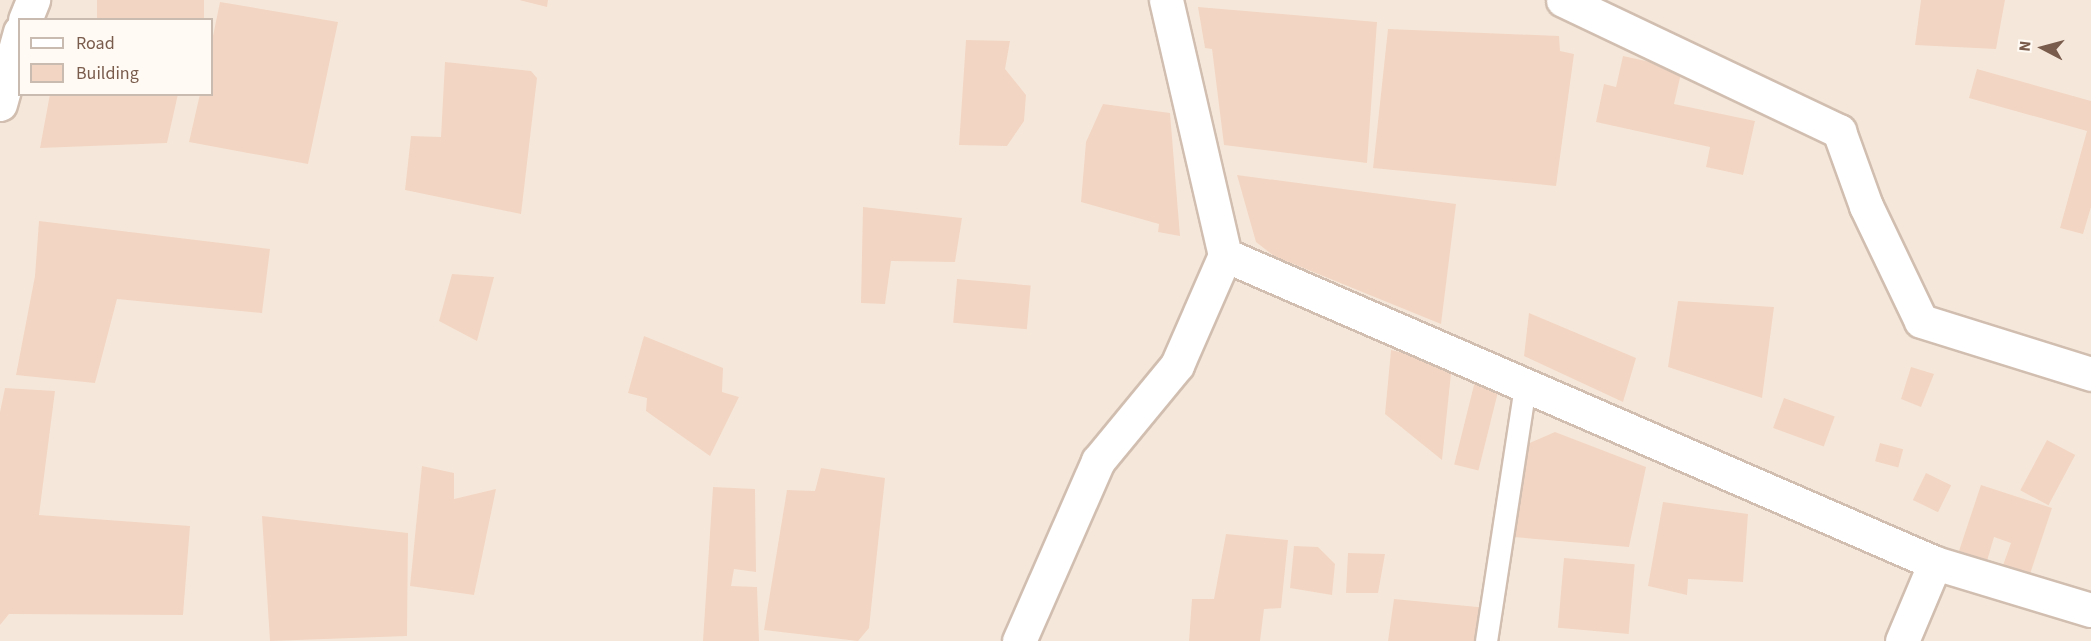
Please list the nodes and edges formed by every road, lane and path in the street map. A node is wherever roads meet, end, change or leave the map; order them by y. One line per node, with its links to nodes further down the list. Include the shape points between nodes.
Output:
1 (33, 0): 4 (street)
2 (1166, 0): 7 (street)
3 (1563, 0): 8 (street, via 1839,131 1866,206 1921,321)
4 (26, 18)
5 (18, 39): 6 (street)
6 (0, 104)
7 (1225, 255): 9 (street); 12 (street, via 1177,365 1098,461)
8 (2091, 374)
9 (1525, 385): 10 (street); 13 (lane)
10 (1935, 563): 11 (street); 14 (street)
11 (2091, 610)
12 (1019, 641)
13 (1486, 641)
14 (1902, 641)

